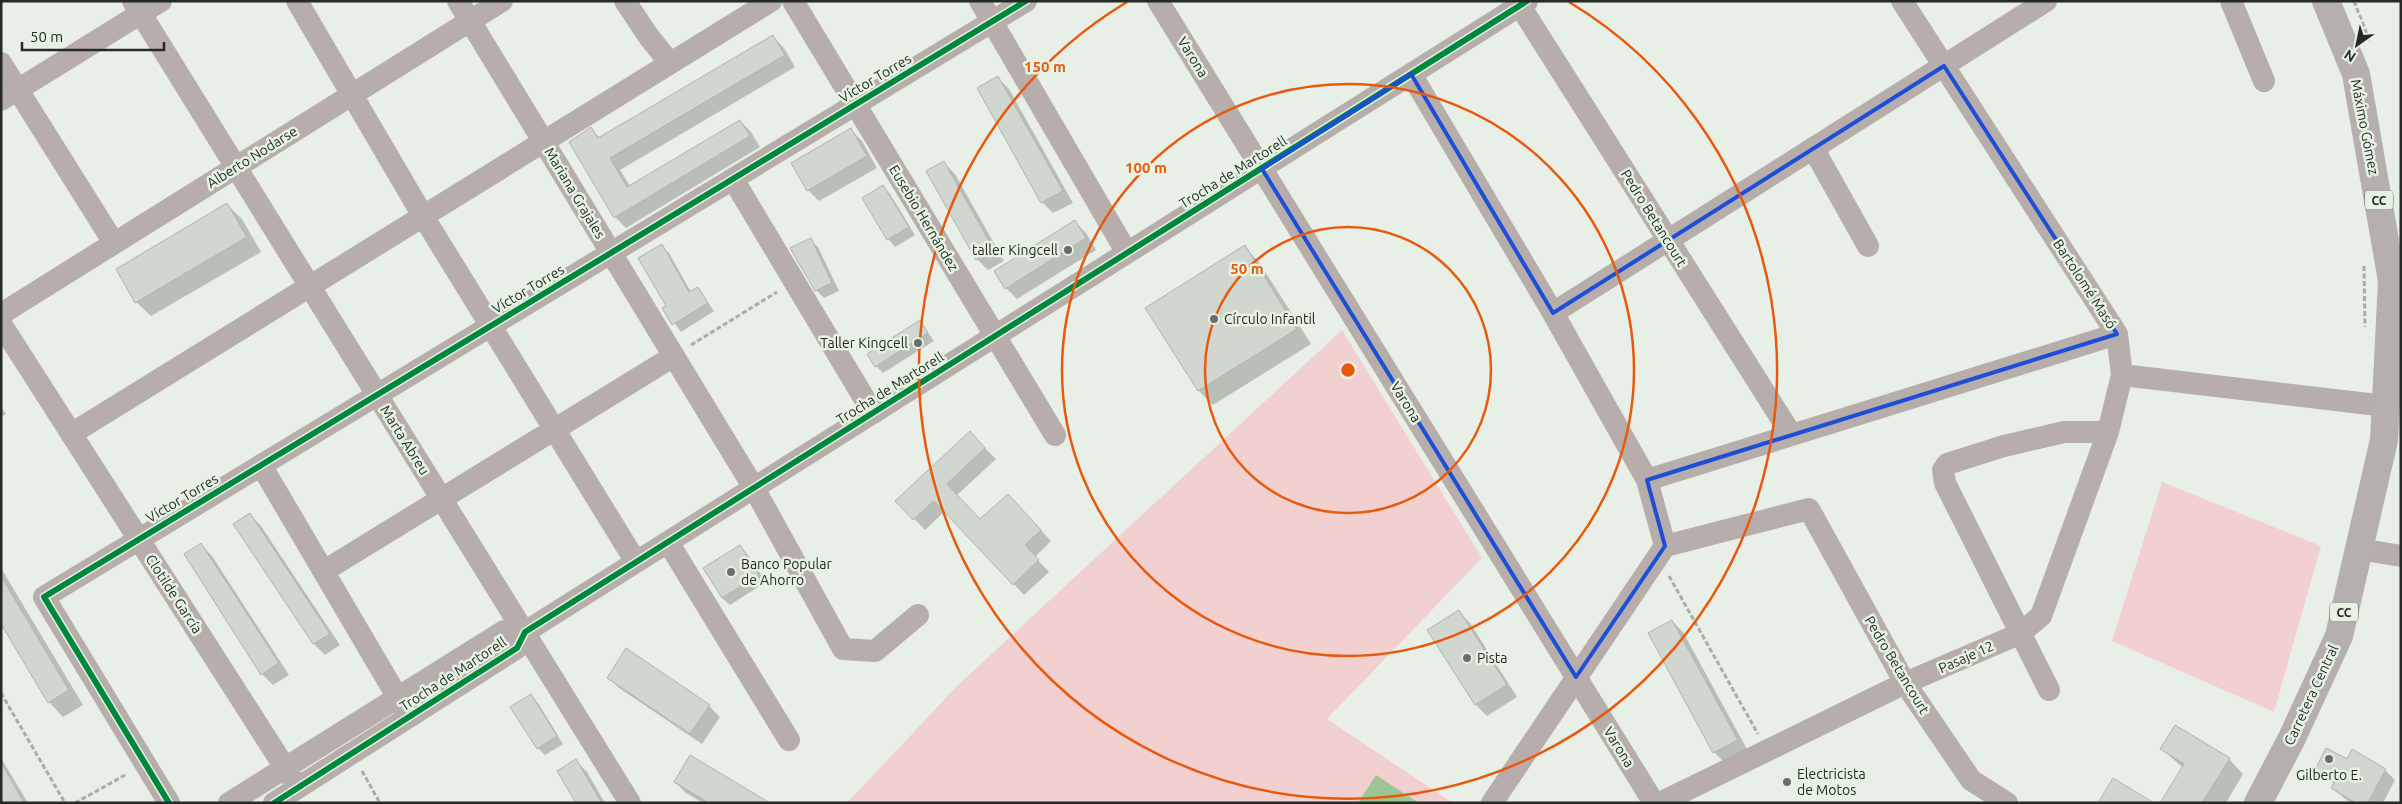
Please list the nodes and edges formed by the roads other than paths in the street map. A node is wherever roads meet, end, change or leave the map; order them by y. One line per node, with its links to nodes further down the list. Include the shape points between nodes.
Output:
1 (161, 1): 16 (street)
2 (297, 1): 25 (street)
3 (458, 1): 17 (street, Mariana Grajales)
4 (502, 1): 17 (street, Alberto Nodarse)
5 (626, 1): 20 (street)
6 (771, 1): 20 (street)
7 (793, 1): 26 (street, Eusebio Hernández)
8 (980, 1): 18 (street)
9 (1026, 1): 18 (street, Víctor Torres)
10 (1158, 1): 30 (street, Varona)
11 (1902, 1): 21 (street, Bartolomé Masó)
12 (2046, 1): 21 (street)
13 (2231, 1): 23 (street)
14 (2326, 1): 48 (main road, Máximo Gómez / CC, via 2356,74 2392,281)
15 (1522, 3): 22 (street, Trocha de Martorell); 33 (street, Pedro Betancourt)
16 (137, 8): 24 (street); 29 (street, Marta Abreu)
17 (470, 21): 25 (street, Alberto Nodarse); 27 (street, Mariana Grajales)
18 (992, 22): 26 (street, Víctor Torres); 37 (street)
19 (1, 63): 24 (street)
20 (670, 64): 27 (street)
21 (1944, 66): 28 (street); 43 (street, Bartolomé Masó)
22 (1411, 74): 30 (street, Trocha de Martorell); 39 (street)
23 (2264, 81)
24 (10, 95): 34 (street)
25 (352, 95): 29 (street, Alberto Nodarse); 32 (street)
26 (855, 105): 31 (street, Víctor Torres); 44 (street, Eusebio Hernández)
27 (543, 142): 32 (street); 36 (street, Mariana Grajales)
28 (1813, 148): 33 (street); 35 (street)
29 (236, 167): 34 (street, Alberto Nodarse); 38 (street, Marta Abreu)
30 (1262, 168): 37 (street, Trocha de Martorell); 69 (street, Varona)
31 (733, 179): 36 (street, Víctor Torres); 49 (street)
32 (423, 216): 38 (street); 42 (street)
33 (1668, 240): 39 (street); 53 (street, Pedro Betancourt)
34 (114, 243): 40 (street, Alberto Nodarse)
35 (1868, 246)
36 (611, 253): 42 (street, Víctor Torres); 45 (street, Mariana Grajales)
37 (1127, 253): 44 (street, Trocha de Martorell)
38 (309, 285): 47 (street, Marta Abreu); 52 (street)
39 (1553, 313): 56 (street)
40 (1, 314)
41 (1, 324): 52 (street, Clotilde García)
42 (490, 326): 47 (street, Víctor Torres); 50 (street)
43 (2117, 334): 46 (street, Bartolomé Masó); 53 (street)
44 (995, 336): 49 (street, Trocha de Martorell); 54 (street, Eusebio Hernández)
45 (674, 356): 50 (street); 57 (street, Mariana Grajales)
46 (2122, 375): 48 (street); 51 (street, Pasaje 12)
47 (377, 395): 55 (street, Víctor Torres); 58 (street, Marta Abreu)
48 (2386, 406): 61 (main road, Carretera Central / CC, via 2384,440)
49 (873, 413): 57 (street, Trocha de Martorell)
50 (556, 429): 58 (street); 64 (street)
51 (2108, 432): 68 (street, Pasaje 12, via 2041,616); 68 (street, via 2064,432 2004,446 1947,464 1943,470 1945,483)
52 (71, 434): 59 (street, Clotilde García)
53 (1790, 434): 56 (street)
54 (1055, 435)
55 (261, 465): 59 (street, Víctor Torres); 65 (street)
56 (1647, 480): 62 (street)
57 (754, 488): 60 (street, Trocha de Martorell); 66 (street, Mariana Grajales, via 842,649 875,651)
58 (442, 500): 65 (street); 67 (street, Marta Abreu)
59 (139, 539): 75 (street, Clotilde García); 77 (street, Víctor Torres, via 44,597)
60 (668, 542): 64 (street, Trocha de Martorell); 74 (street)
61 (2359, 549): 63 (street); 85 (main road, Carretera Central / CC, via 2338,636 2292,738)
62 (1662, 551): 69 (street); 70 (street, Pedro Betancourt, via 1809,509)
63 (2401, 556)
64 (636, 562): 67 (street, Trocha de Martorell)
65 (324, 571): 72 (street)
66 (918, 615)
67 (524, 632): 72 (street, Trocha de Martorell, via 504,631); 73 (street, Trocha de Martorell, via 517,648); 80 (street, Marta Abreu)
68 (2019, 634): 70 (street, Pasaje 12); 71 (street)
69 (1576, 677): 81 (street); 82 (street, Varona)
70 (1905, 683): 83 (street, Pasaje 12); 84 (street, Pedro Betancourt, via 1972,780)
71 (2049, 690)
72 (397, 698): 73 (street); 75 (street, Trocha de Martorell)
73 (409, 718): 76 (street, Trocha de Martorell)
74 (789, 740)
75 (285, 768): 76 (street, Clotilde García); 78 (street, Trocha de Martorell)
76 (298, 788): 79 (street, Trocha de Martorell)
77 (169, 803)
78 (229, 803)
79 (274, 803)
80 (630, 803)
81 (1492, 803)
82 (1654, 803)
83 (1660, 803)
84 (2007, 803)
85 (2258, 803)

